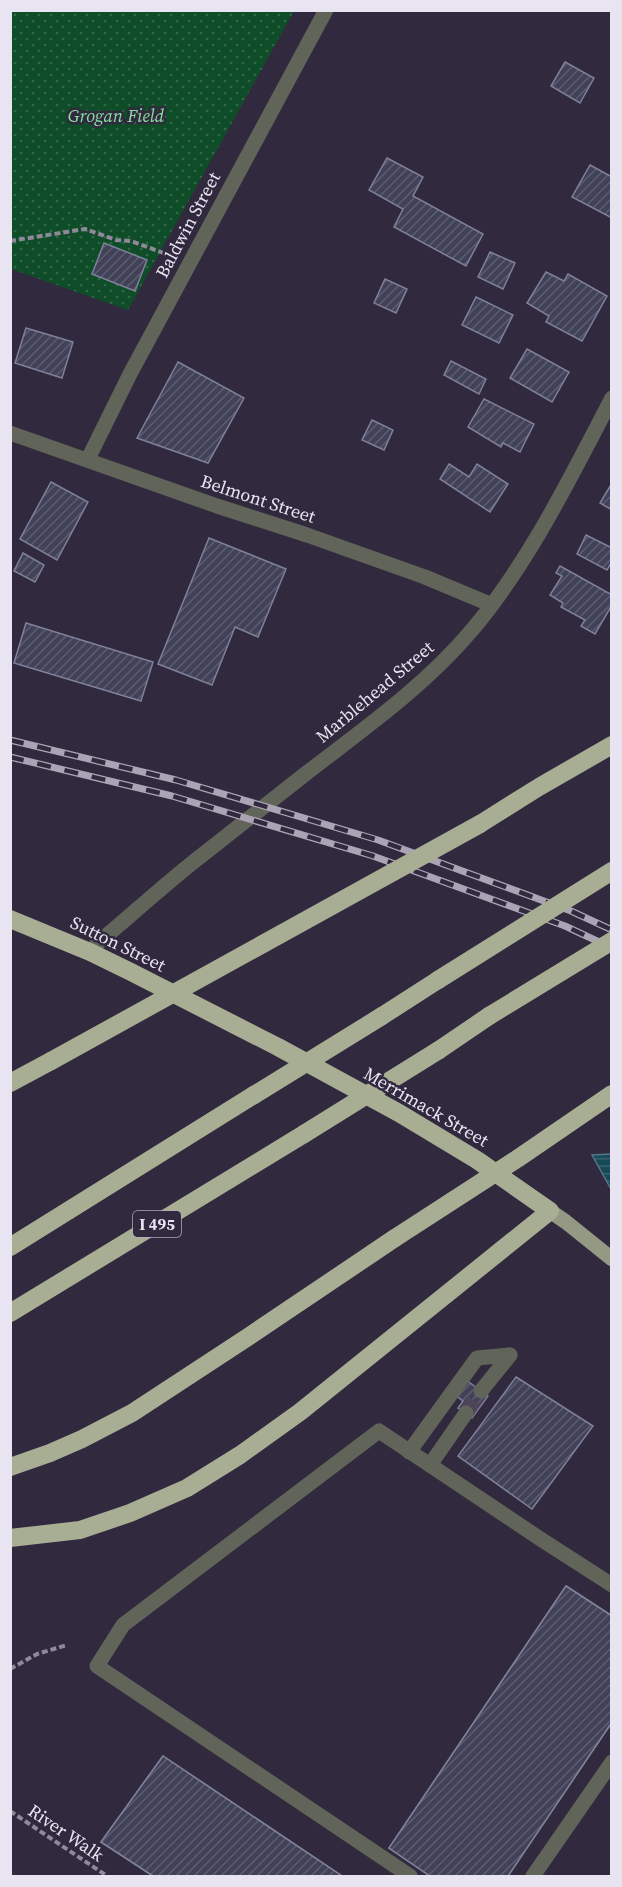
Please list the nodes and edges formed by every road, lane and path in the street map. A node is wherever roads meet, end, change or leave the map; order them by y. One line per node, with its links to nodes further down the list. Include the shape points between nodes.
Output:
1 (326, 10): 3 (street, Baldwin Street)
2 (10, 241): 3 (path, via 85,229 131,241)
3 (189, 265): 6 (street, Baldwin Street)
4 (612, 398): 7 (street, Marblehead Street, via 560,498)
5 (10, 433): 6 (street, Belmont Street)
6 (88, 459): 7 (street, Belmont Street, via 425,577)
7 (492, 605): 12 (street, Marblehead Street, via 447,658 395,705 200,857)
8 (612, 745): 14 (highway, bridge, via 480,825)
9 (612, 872): 17 (highway, bridge)
10 (10, 919): 12 (highway, Sutton Street)
11 (612, 941): 19 (highway, I 495, bridge)
12 (90, 952): 13 (highway, Sutton Street)
13 (206, 1012): 16 (highway, Merrimack Street, via 399,1113 477,1160)
14 (10, 1083)
15 (612, 1094): 24 (highway, bridge, via 132,1413)
16 (550, 1211): 18 (main road, Merrimack Street); 25 (highway, via 300,1412 187,1488 80,1530)
17 (10, 1246)
18 (612, 1259)
19 (10, 1313)
20 (481, 1391): 22 (street, via 510,1355 477,1358)
21 (466, 1413): 23 (street)
22 (409, 1452): 23 (street); 32 (street, via 379,1431 123,1625 97,1666)
23 (430, 1465): 26 (street)
24 (10, 1467)
25 (10, 1538)
26 (612, 1585)
27 (67, 1646): 28 (path, via 37,1654)
28 (10, 1669)
29 (612, 1762): 33 (street)
30 (10, 1811): 31 (path, River Walk)
31 (107, 1876)
32 (410, 1876)
33 (533, 1876)

